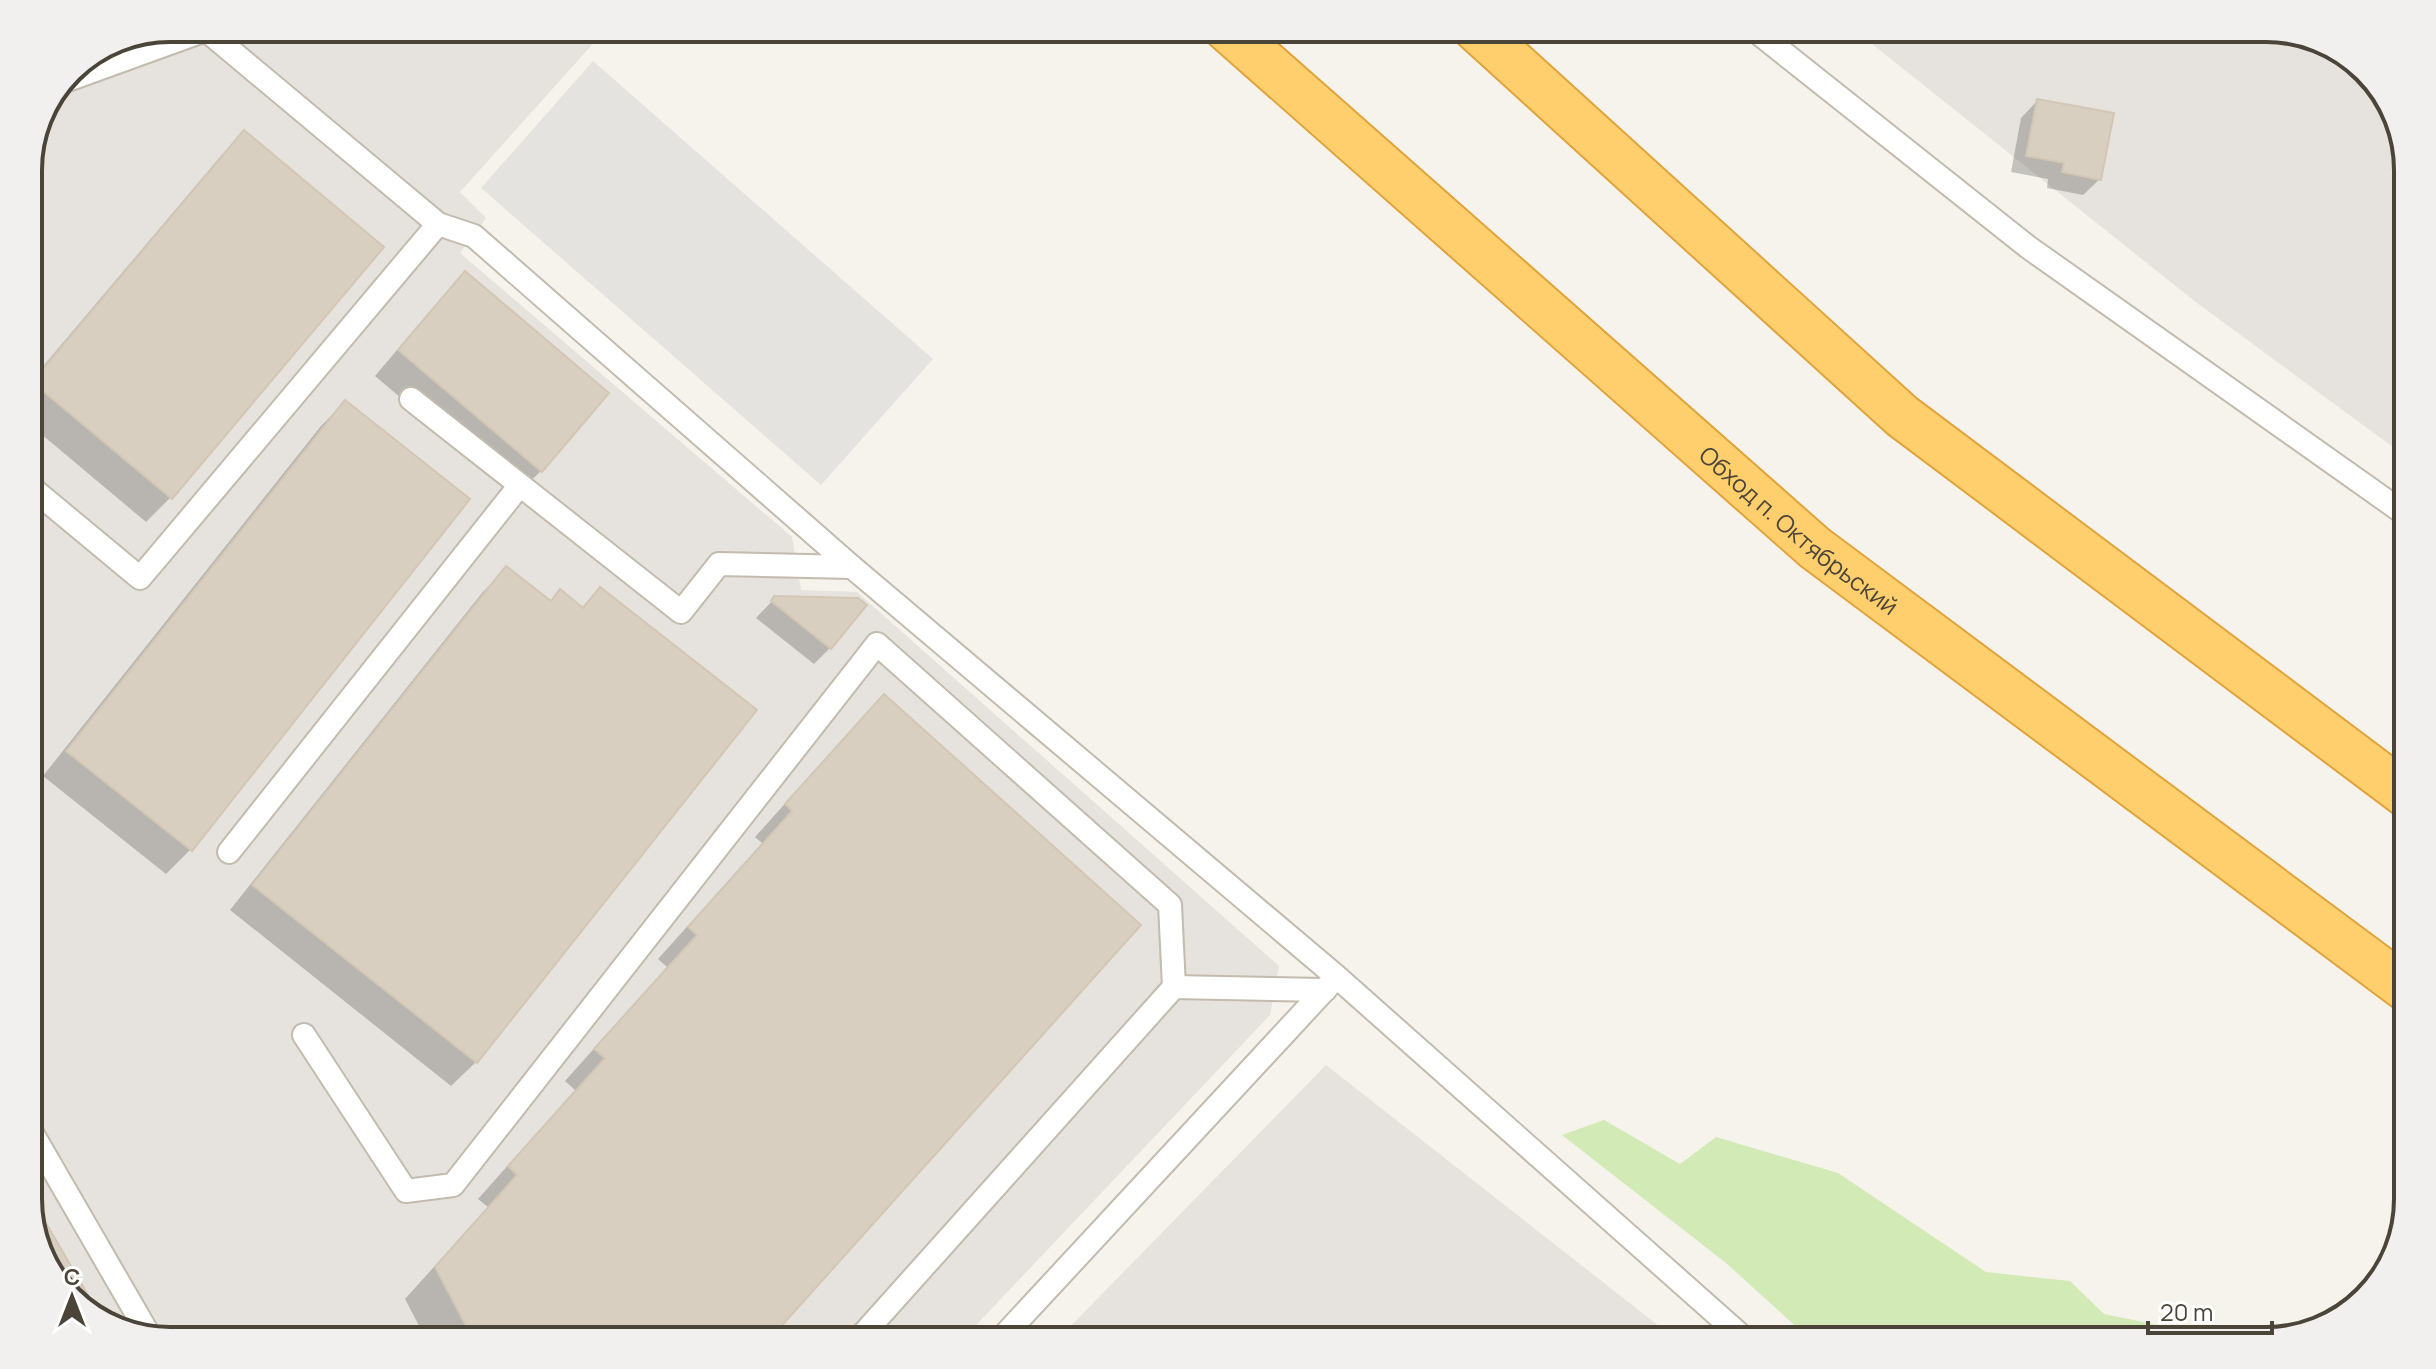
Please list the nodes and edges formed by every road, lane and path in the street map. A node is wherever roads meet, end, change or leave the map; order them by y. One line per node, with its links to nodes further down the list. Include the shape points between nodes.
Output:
1 (171, 42): 6 (lane)
2 (221, 42): 7 (lane)
3 (1242, 42): 15 (highway, Обход п. Октябрьский, via 1815,548)
4 (1490, 42): 13 (highway, via 1902,416)
5 (1770, 42): 11 (lane, via 2028,247)
6 (90, 72)
7 (438, 224): 10 (lane, via 140,578); 12 (lane, via 474,236)
8 (411, 399): 9 (lane)
9 (520, 485): 12 (lane, via 681,612 719,564); 14 (lane)
10 (42, 497)
11 (2394, 506)
12 (852, 567): 16 (lane)
13 (2394, 785)
14 (229, 852)
15 (2394, 980)
16 (1331, 983): 17 (lane); 22 (lane); 23 (lane)
17 (1174, 987): 18 (lane, via 1170,905 877,644 453,1185 406,1191); 21 (lane)
18 (304, 1035)
19 (42, 1150): 20 (lane)
20 (143, 1324)
21 (870, 1327)
22 (1012, 1327)
23 (1731, 1327)

